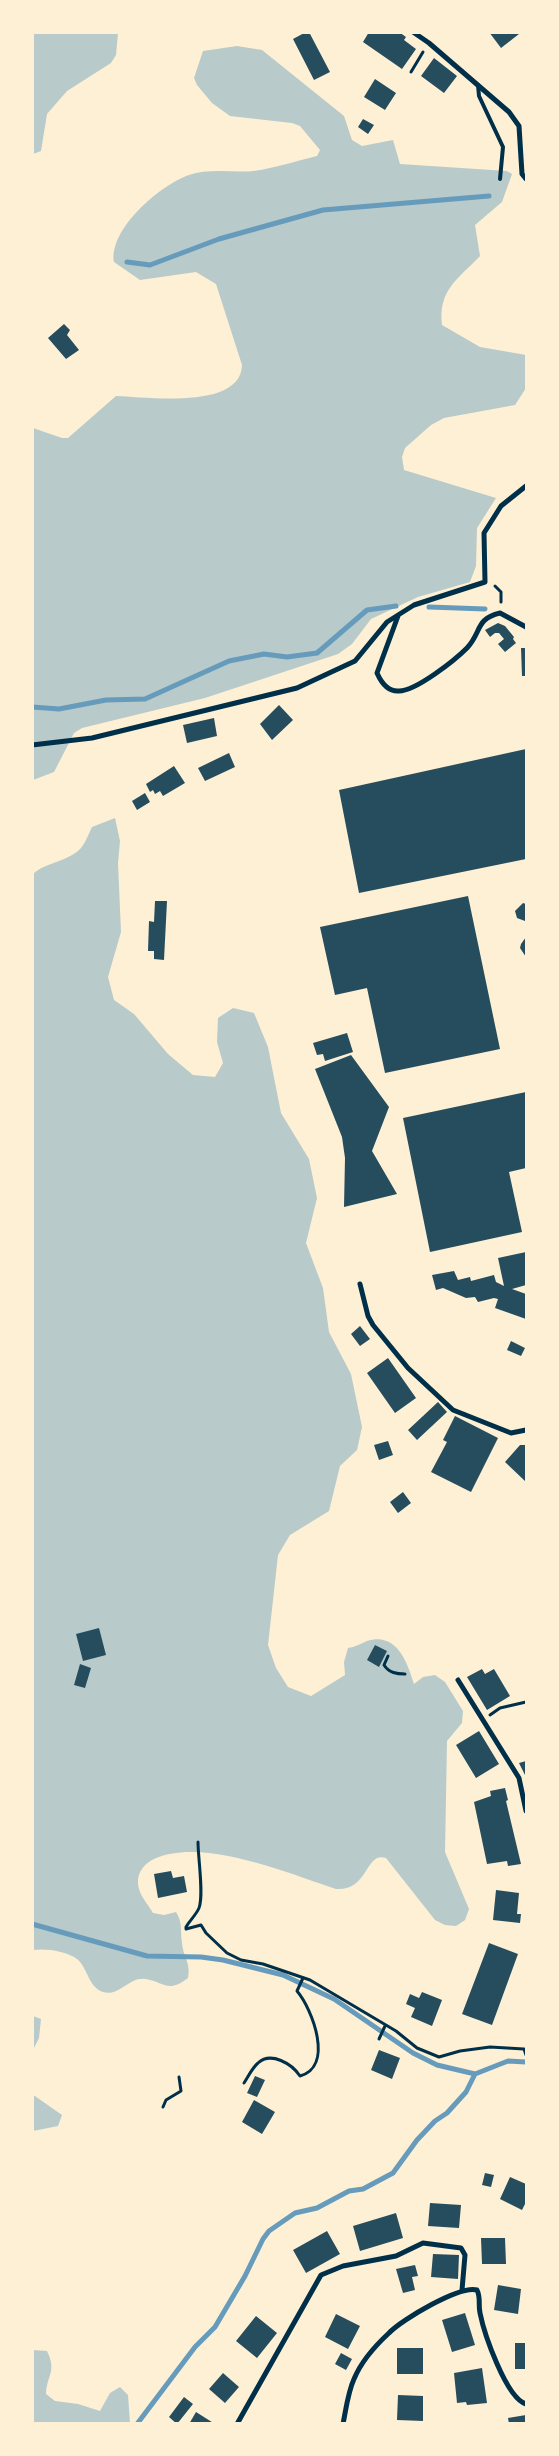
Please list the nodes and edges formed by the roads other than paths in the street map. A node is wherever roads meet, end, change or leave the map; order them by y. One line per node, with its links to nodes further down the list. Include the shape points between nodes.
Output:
1 (412, 32): 2 (street)
2 (478, 85): 3 (lane, via 479,96 503,146); 4 (street, via 509,112 519,126 522,174)
3 (500, 179)
4 (526, 179)
5 (526, 486): 6 (street, via 501,506 484,533 485,582 414,605)
6 (398, 616): 7 (street, via 377,673 382,684 397,692 407,690 440,670 468,647 480,623 490,616 500,613); 8 (street, via 387,622 355,661 297,688 92,738)
7 (526, 627)
8 (32, 745)
9 (360, 1284): 10 (street, via 373,1325 408,1368 453,1410 512,1432)
10 (526, 1430)
11 (458, 1680): 12 (street, via 519,1778)
12 (526, 1811)
13 (462, 2290): 14 (street, via 477,2290 488,2342 509,2388 517,2400); 15 (street, via 465,2255 461,2248 423,2244 396,2256 343,2266 320,2276); 16 (street, via 438,2301 390,2332 354,2379)
14 (526, 2404)
15 (237, 2424)
16 (343, 2424)

